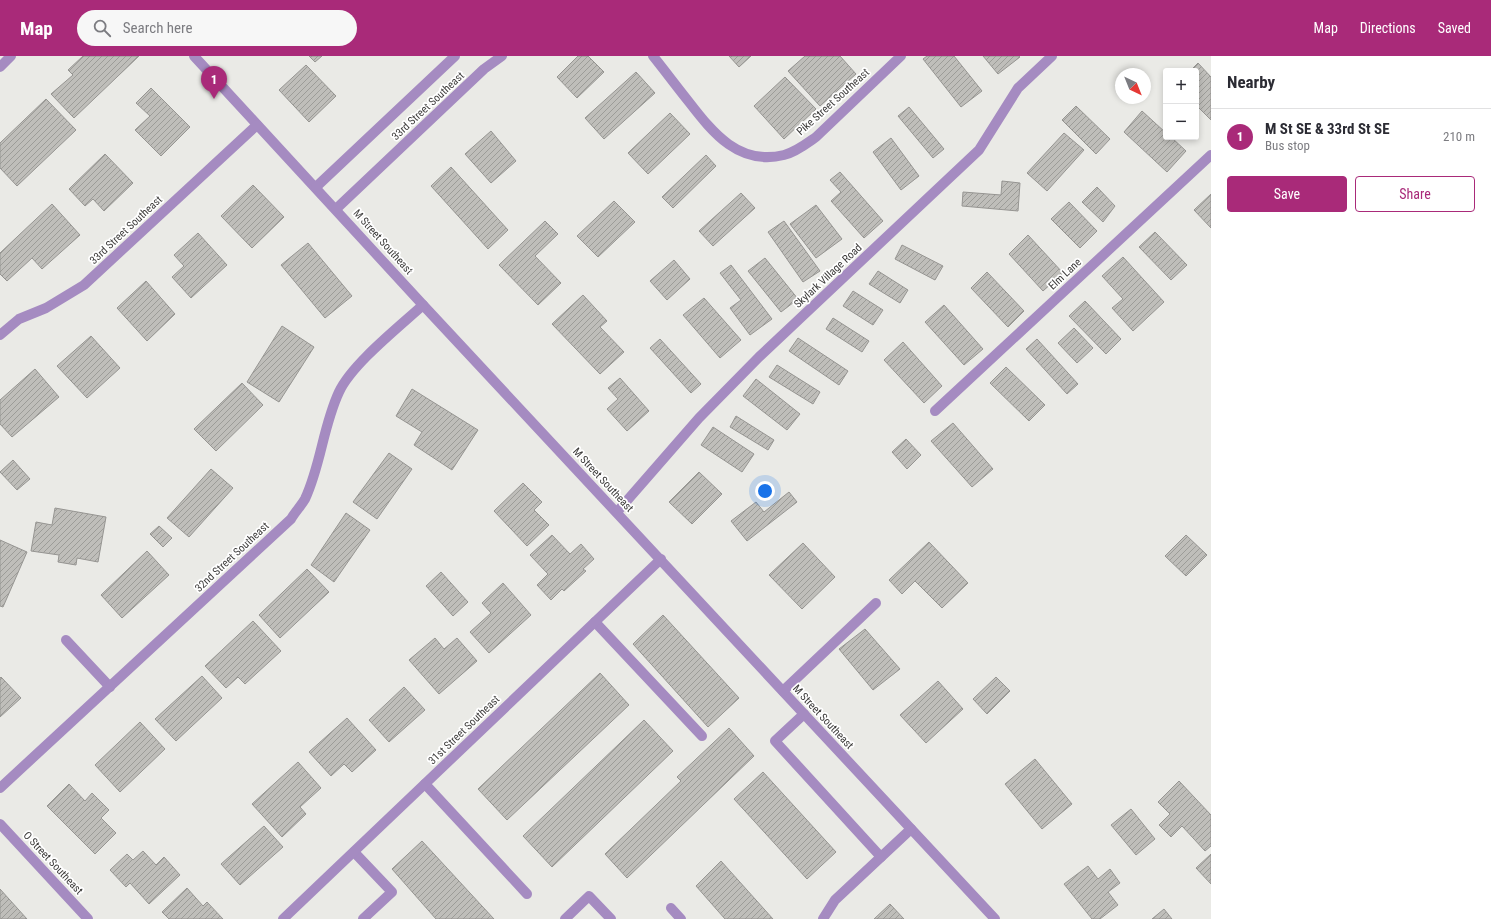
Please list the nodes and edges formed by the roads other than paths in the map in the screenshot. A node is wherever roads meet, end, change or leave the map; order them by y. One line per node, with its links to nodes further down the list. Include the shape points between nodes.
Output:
1 (12, 56): 8 (street)
2 (194, 56): 9 (street, M Street Southeast)
3 (455, 56): 11 (street, 33rd Street Southeast)
4 (502, 56): 12 (street, 33rd Street Southeast, via 484,69)
5 (653, 56): 6 (street, Pike Street Southeast, via 712,132 738,150 767,157 785,154 816,137)
6 (900, 56)
7 (1052, 56): 16 (street, Skylark Village Road, via 1018,88 979,150 759,357 699,418)
8 (0, 67)
9 (257, 125): 11 (street, M Street Southeast); 14 (street, 33rd Street Southeast, via 84,285 46,308 19,319)
10 (1211, 155): 15 (street, Elm Lane)
11 (316, 187): 12 (street, M Street Southeast)
12 (336, 209): 13 (street, M Street Southeast)
13 (422, 305): 16 (street, M Street Southeast); 21 (street, 32nd Street Southeast, via 353,370 340,391 328,420 313,477 304,500 291,519)
14 (0, 335)
15 (935, 411)
16 (617, 512): 17 (street, M Street Southeast)
17 (660, 559): 19 (street, 31st Street Southeast); 22 (street, M Street Southeast)
18 (876, 603): 22 (street)
19 (595, 622): 24 (street); 25 (street, 31st Street Southeast)
20 (66, 640): 21 (street)
21 (110, 687): 26 (street, 32nd Street Southeast)
22 (783, 691): 23 (street, M Street Southeast)
23 (804, 714): 28 (street, M Street Southeast); 30 (street, via 775,741)
24 (702, 736)
25 (425, 784): 29 (street, 31st Street Southeast); 31 (street)
26 (0, 788)
27 (0, 824): 33 (street, O Street Southeast)
28 (911, 830): 30 (street); 40 (street, M Street Southeast)
29 (354, 852): 34 (street, 31st Street Southeast); 35 (street, via 392,892)
30 (882, 857): 39 (street, via 835,900)
31 (527, 894)
32 (671, 908): 38 (street)
33 (88, 919)
34 (283, 919)
35 (363, 919)
36 (565, 919): 37 (street, via 589,896)
37 (611, 919)
38 (681, 919)
39 (823, 919)
40 (995, 919)

